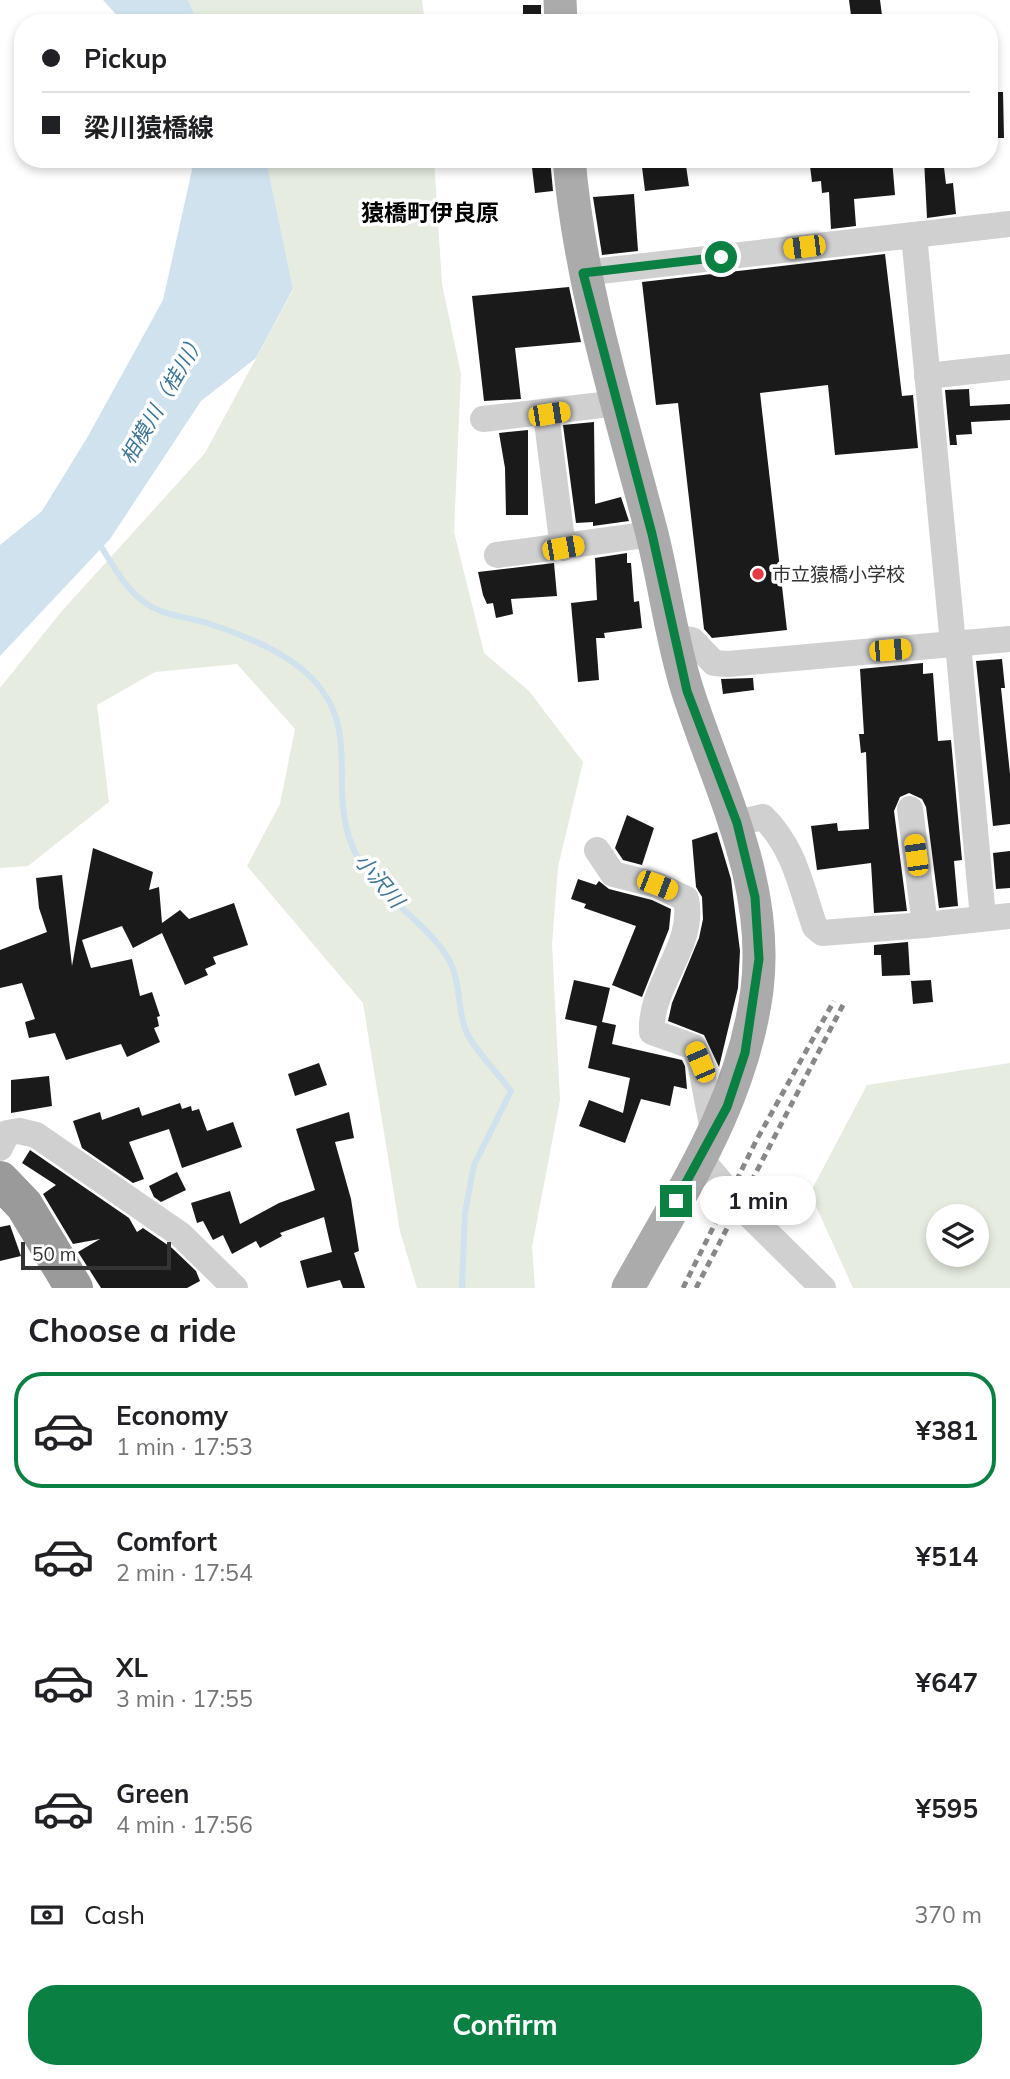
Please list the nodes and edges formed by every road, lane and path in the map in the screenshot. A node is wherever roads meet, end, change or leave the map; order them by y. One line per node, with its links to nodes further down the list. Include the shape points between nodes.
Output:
1 (570, 168): 4 (main road)
2 (1010, 224): 3 (street)
3 (914, 235): 4 (street); 6 (street)
4 (583, 273): 7 (main road)
5 (1010, 367): 6 (street)
6 (927, 376): 15 (street)
7 (618, 403): 8 (street); 10 (main road)
8 (546, 414): 9 (street); 11 (street)
9 (483, 419)
10 (652, 534): 11 (street); 13 (main road)
11 (563, 548): 12 (street)
12 (497, 555)
13 (674, 637): 15 (street, via 692,640 715,663 728,664); 17 (main road, via 687,691)
14 (1010, 639): 15 (street)
15 (953, 644): 20 (street, via 959,654)
16 (910, 809): 21 (street)
17 (737, 823): 21 (street, via 763,817 770,824 797,868 815,927 822,933); 22 (main road, via 755,897 757,988 742,1065)
18 (597, 850): 22 (street, via 613,874 657,885 686,899 684,934 655,1009 652,1032 694,1047 700,1062)
19 (1010, 916): 20 (street)
20 (983, 919): 21 (street)
21 (925, 925)
22 (707, 1146): 27 (main road); 28 (street, via 744,1210)
23 (0, 1148): 26 (street, via 7,1133 36,1135 181,1235)
24 (0, 1180): 25 (highway, via 24,1205)
25 (74, 1288)
26 (235, 1288)
27 (628, 1288)
28 (823, 1288)

